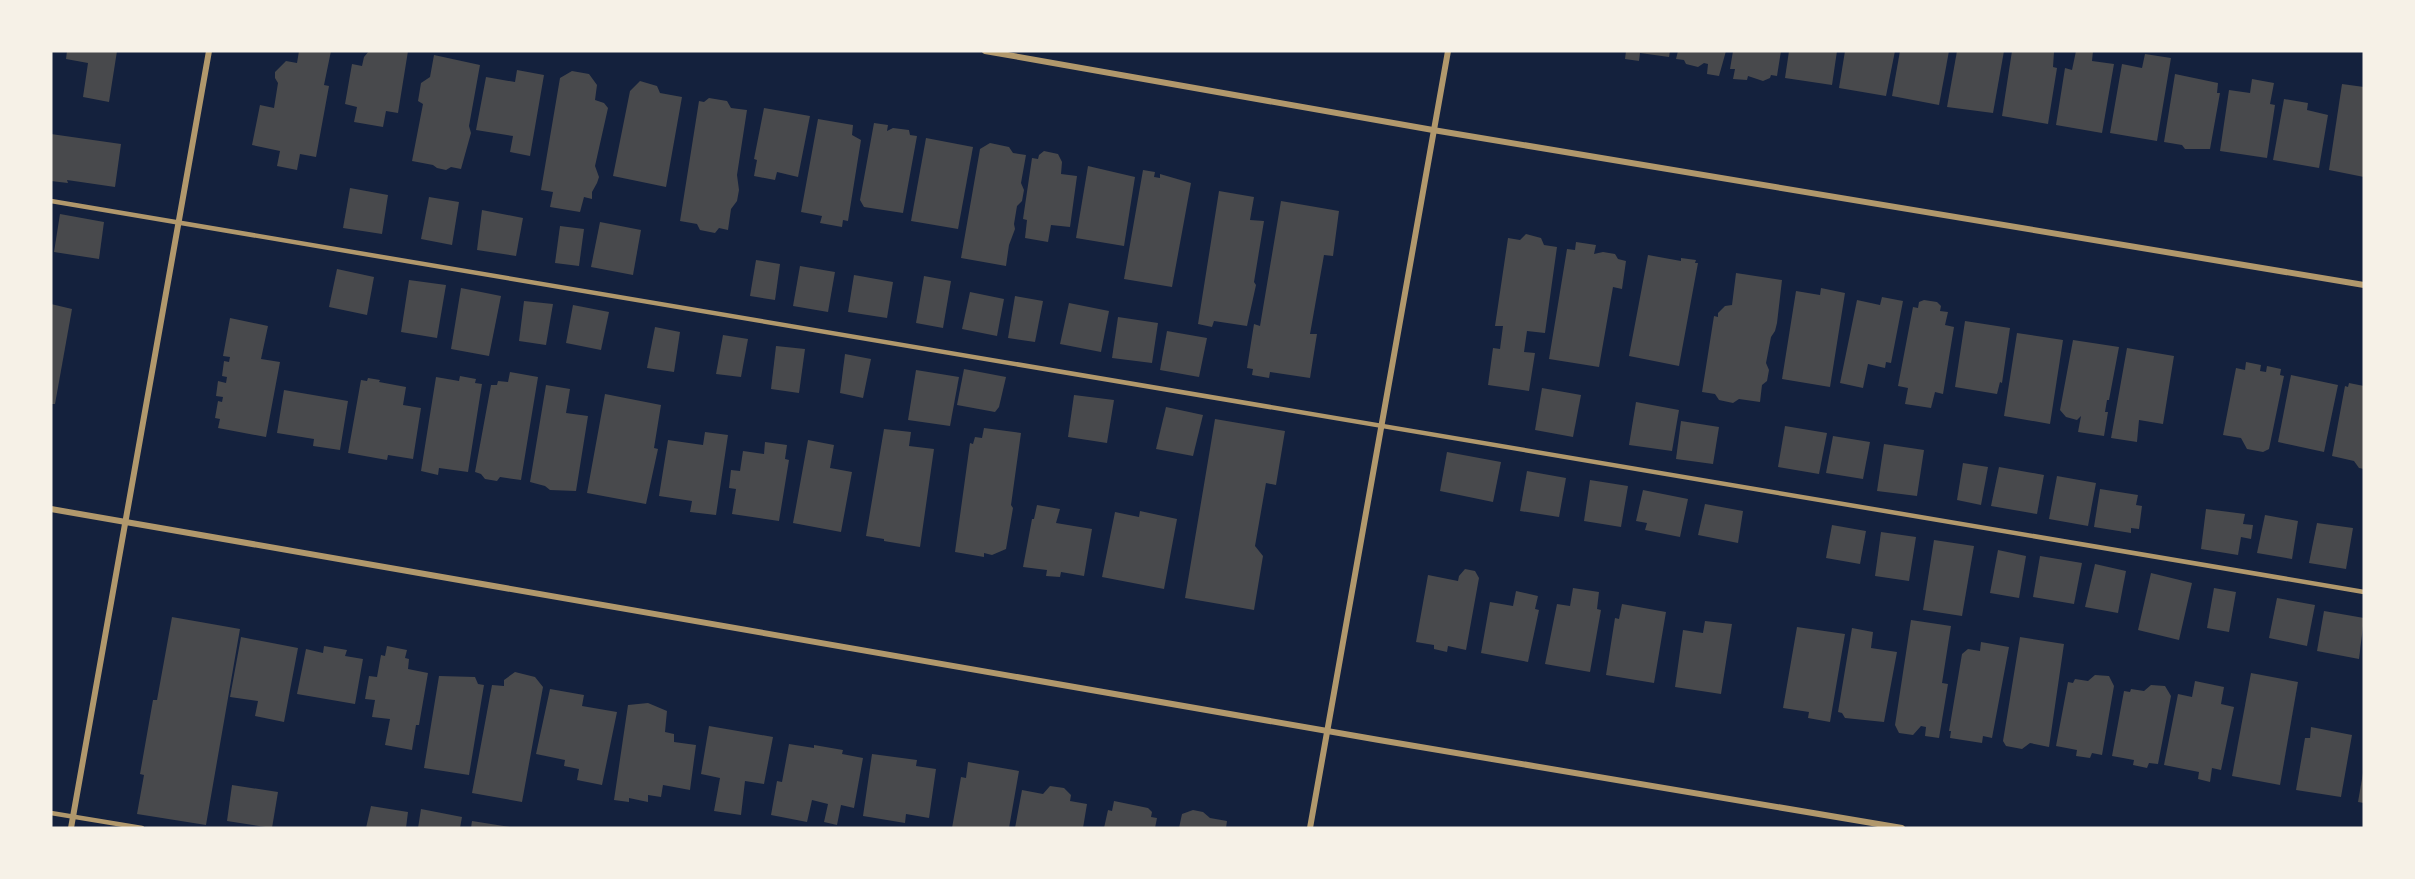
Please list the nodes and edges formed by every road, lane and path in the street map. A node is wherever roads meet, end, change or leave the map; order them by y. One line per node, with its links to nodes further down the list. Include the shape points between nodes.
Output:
1 (209, 51): 6 (street)
2 (985, 51): 4 (street)
3 (1448, 51): 4 (street)
4 (1434, 130): 7 (street); 8 (street)
5 (51, 201): 6 (lane)
6 (179, 222): 8 (lane); 10 (street)
7 (2364, 285)
8 (1381, 425): 11 (lane); 12 (street)
9 (51, 509): 10 (street)
10 (126, 521): 12 (street); 14 (street)
11 (2364, 592)
12 (1327, 731): 17 (street); 18 (street)
13 (51, 813): 14 (lane)
14 (73, 816): 15 (street); 16 (lane)
15 (71, 828)
16 (142, 828)
17 (1310, 828)
18 (1902, 828)

